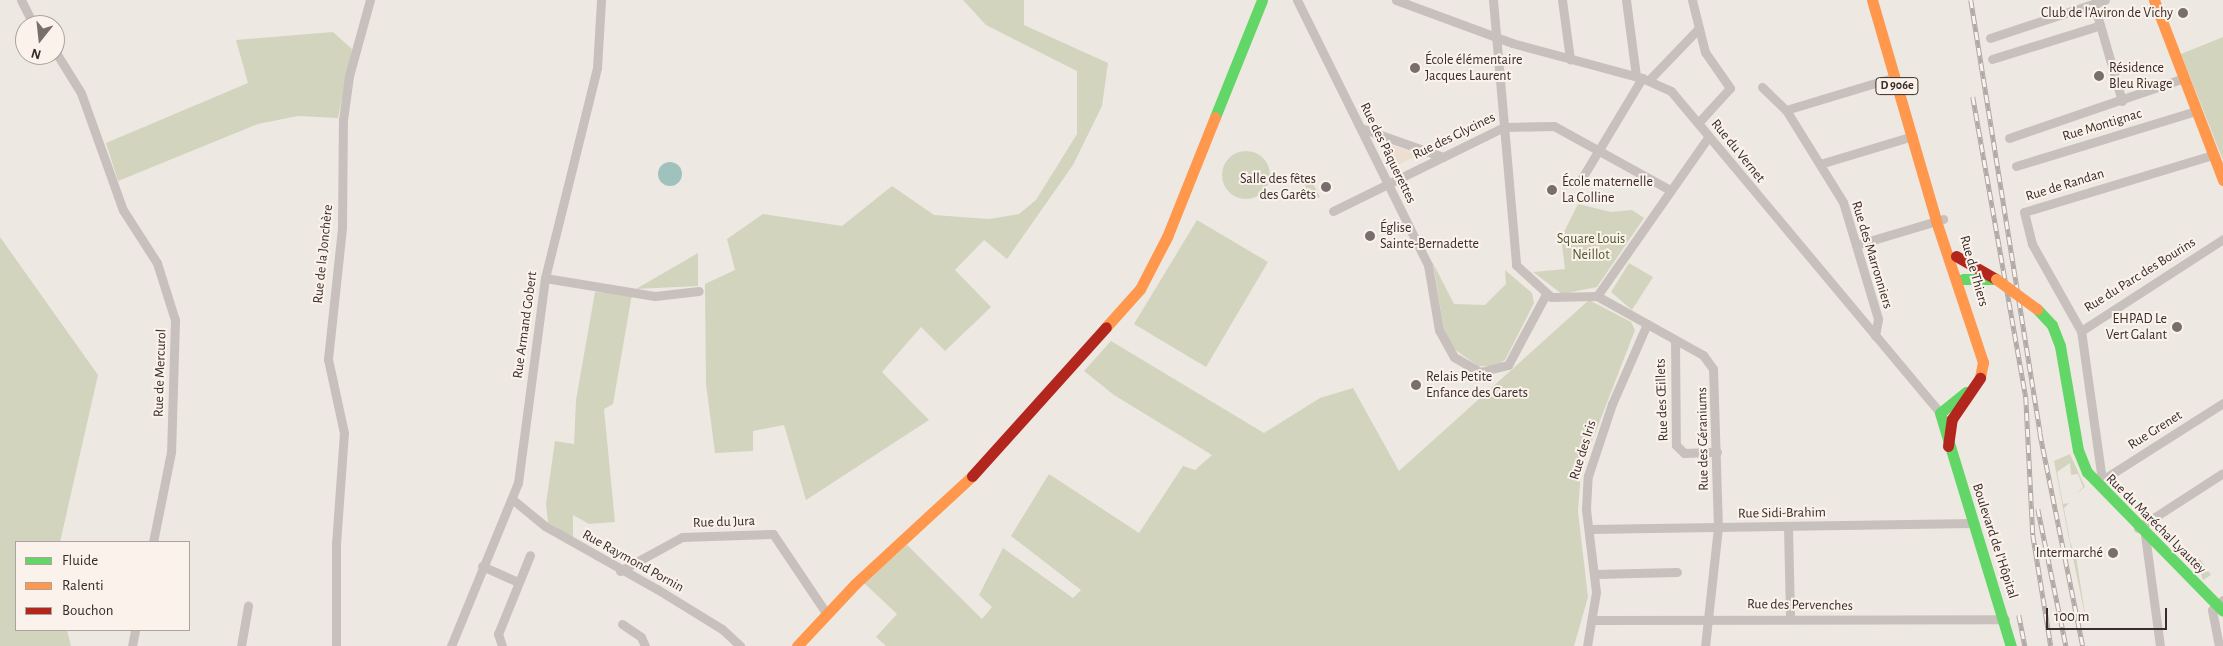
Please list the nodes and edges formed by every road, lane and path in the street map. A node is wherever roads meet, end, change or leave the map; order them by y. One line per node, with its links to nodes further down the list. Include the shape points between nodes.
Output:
1 (21, 0): 16 (street)
2 (370, 0): 92 (street, Rue de la Jonchère, via 349,76 343,120 342,227 329,351 344,433 336,544)
3 (601, 0): 52 (street, Rue Armand Gobert, via 597,68)
4 (1262, 0): 21 (main road)
5 (1270, 0): 21 (main road)
6 (1297, 0): 34 (street, Rue des Pâquerettes)
7 (1396, 0): 19 (street, Rue du Vernet)
8 (1493, 0): 19 (street)
9 (1562, 0): 22 (street)
10 (1626, 0): 26 (street)
11 (1692, 0): 18 (street)
12 (1872, 0): 25 (main road, D 906e)
13 (2105, 0): 15 (street)
14 (2154, 0): 27 (main road)
15 (2094, 4): 17 (street); 20 (street)
16 (29, 15)
17 (2098, 26): 23 (street); 29 (street)
18 (1699, 28): 26 (street); 32 (street, via 1705,52 1730,88)
19 (1497, 37): 22 (street, Rue du Vernet); 33 (street)
20 (1990, 38)
21 (1246, 49): 83 (main road, via 1167,237 1140,289 949,502)
22 (1570, 59): 26 (street, Rue du Vernet)
23 (1992, 59)
24 (63, 65): 74 (street, Rue de Mercurol, via 81,94 123,210 157,263 176,320 171,452)
25 (1895, 77): 30 (street); 36 (main road, D 906e)
26 (1643, 78): 32 (street, Rue du Vernet, via 1671,91); 38 (street)
27 (2184, 78): 29 (street); 31 (main road)
28 (1762, 87): 30 (street, Rue des Marronniers)
29 (2122, 101): 37 (street)
30 (1786, 110): 41 (street, Rue des Marronniers)
31 (2196, 111): 39 (main road); 42 (street, Rue Montignac)
32 (1698, 124): 35 (street, Rue du Vernet)
33 (1504, 126): 38 (street, Rue des Glycines, via 1554,126); 40 (street, Rue des Glycines); 56 (street, via 1516,265)
34 (1361, 128): 40 (street); 45 (street, Rue des Pâquerettes)
35 (1708, 136): 46 (street); 61 (street, Rue du Vernet)
36 (1913, 136): 41 (street); 48 (main road, D 906e)
37 (2009, 138)
38 (1598, 151): 43 (street); 46 (street, Rue des Glycines)
39 (2213, 155): 44 (main road); 59 (street, Rue de Randan, via 2024,212 2032,244)
40 (1443, 156): 45 (street, Rue des Glycines)
41 (1820, 164): 50 (street, Rue des Marronniers, via 1843,202)
42 (2016, 166)
43 (1582, 178)
44 (2223, 180)
45 (1388, 184): 47 (street, Rue des Glycines); 56 (street, Rue des Pâquerettes, via 1428,265 1443,341 1469,369 1488,373 1508,365)
46 (1670, 190): 57 (street)
47 (1333, 211)
48 (1939, 220): 50 (street); 51 (main road, Rue de Thiers / D 906e)
49 (2223, 239): 59 (street, Rue du Parc des Bourins)
50 (1856, 245): 61 (street, Rue des Marronniers, via 1878,320)
51 (1952, 261): 53 (main road, Rue du Maréchal Lyautey); 54 (main road, Rue de Thiers); 60 (main road, Rue de Thiers)
52 (545, 278): 55 (street, via 655,296); 68 (street, Rue Armand Gobert)
53 (1996, 279): 54 (main road); 67 (main road, Rue du Maréchal Lyautey, bridge, via 2037,309 2056,335 2078,450)
54 (1963, 280): 60 (main road, Rue de Thiers)
55 (699, 291)
56 (1546, 294): 57 (street, via 1556,298)
57 (1597, 296): 58 (street, Rue des Géraniums)
58 (1646, 324): 62 (street, Rue des Géraniums); 72 (street, Rue des Iris, via 1592,463 1585,498)
59 (2081, 331): 67 (street, Rue du Parc des Bourins)
60 (1974, 332): 64 (main road, Rue de Thiers, via 1984,368 1976,386)
61 (1875, 336): 64 (street, Rue du Vernet, via 1925,396)
62 (1675, 340): 65 (street, Rue des Géraniums, via 1703,355 1713,369); 65 (street, Rue des Œillets, via 1676,445 1684,453)
63 (2223, 403): 67 (street, Rue Grenet)
64 (1947, 412): 69 (main road, Boulevard de l'Hôpital, via 1948,446)
65 (1717, 452): 71 (street, Rue des Géraniums)
66 (2223, 474): 73 (street)
67 (2098, 482): 73 (main road, Rue du Maréchal Lyautey)
68 (512, 499): 76 (street, Rue Armand Gobert); 77 (street, Rue Raymond Pornin, via 545,526)
69 (1974, 523): 70 (street, Rue Sidi-Brahim); 86 (main road, Boulevard de l'Hôpital)
70 (1788, 526): 71 (street, Rue Sidi-Brahim); 85 (street)
71 (1718, 527): 72 (street, Rue Sidi-Brahim); 84 (street, Rue des Géraniums)
72 (1589, 529): 79 (street, Rue des Iris)
73 (2142, 532): 82 (main road, Rue du Maréchal Lyautey); 101 (street)
74 (153, 541)
75 (530, 555): 80 (street)
76 (482, 566): 80 (street); 93 (street, Rue Armand Gobert)
77 (620, 571): 83 (street, Rue du Jura, via 682,537 773,534); 96 (street, Rue Raymond Pornin, via 722,630)
78 (1677, 572): 79 (street)
79 (1596, 574): 87 (street, Rue des Iris)
80 (518, 582): 94 (street, via 498,634)
81 (248, 606): 91 (street)
82 (2221, 606): 102 (street, via 2212,610)
83 (826, 613): 97 (main road)
84 (1710, 618): 85 (street, Rue des Pervenches); 87 (street, Rue des Pervenches); 99 (street, Rue des Géraniums)
85 (1790, 618): 86 (street, Rue des Pervenches)
86 (2005, 619): 100 (main road, Boulevard de l'Hôpital)
87 (1594, 620): 98 (street, Rue des Iris)
88 (622, 624): 95 (street, via 641,637)
89 (135, 631): 90 (street)
90 (132, 646)
91 (241, 646)
92 (336, 646)
93 (452, 646)
94 (502, 646)
95 (645, 646)
96 (740, 646)
97 (797, 646)
98 (1587, 646)
99 (1705, 646)
100 (2011, 646)
101 (2160, 646)
102 (2219, 646)

